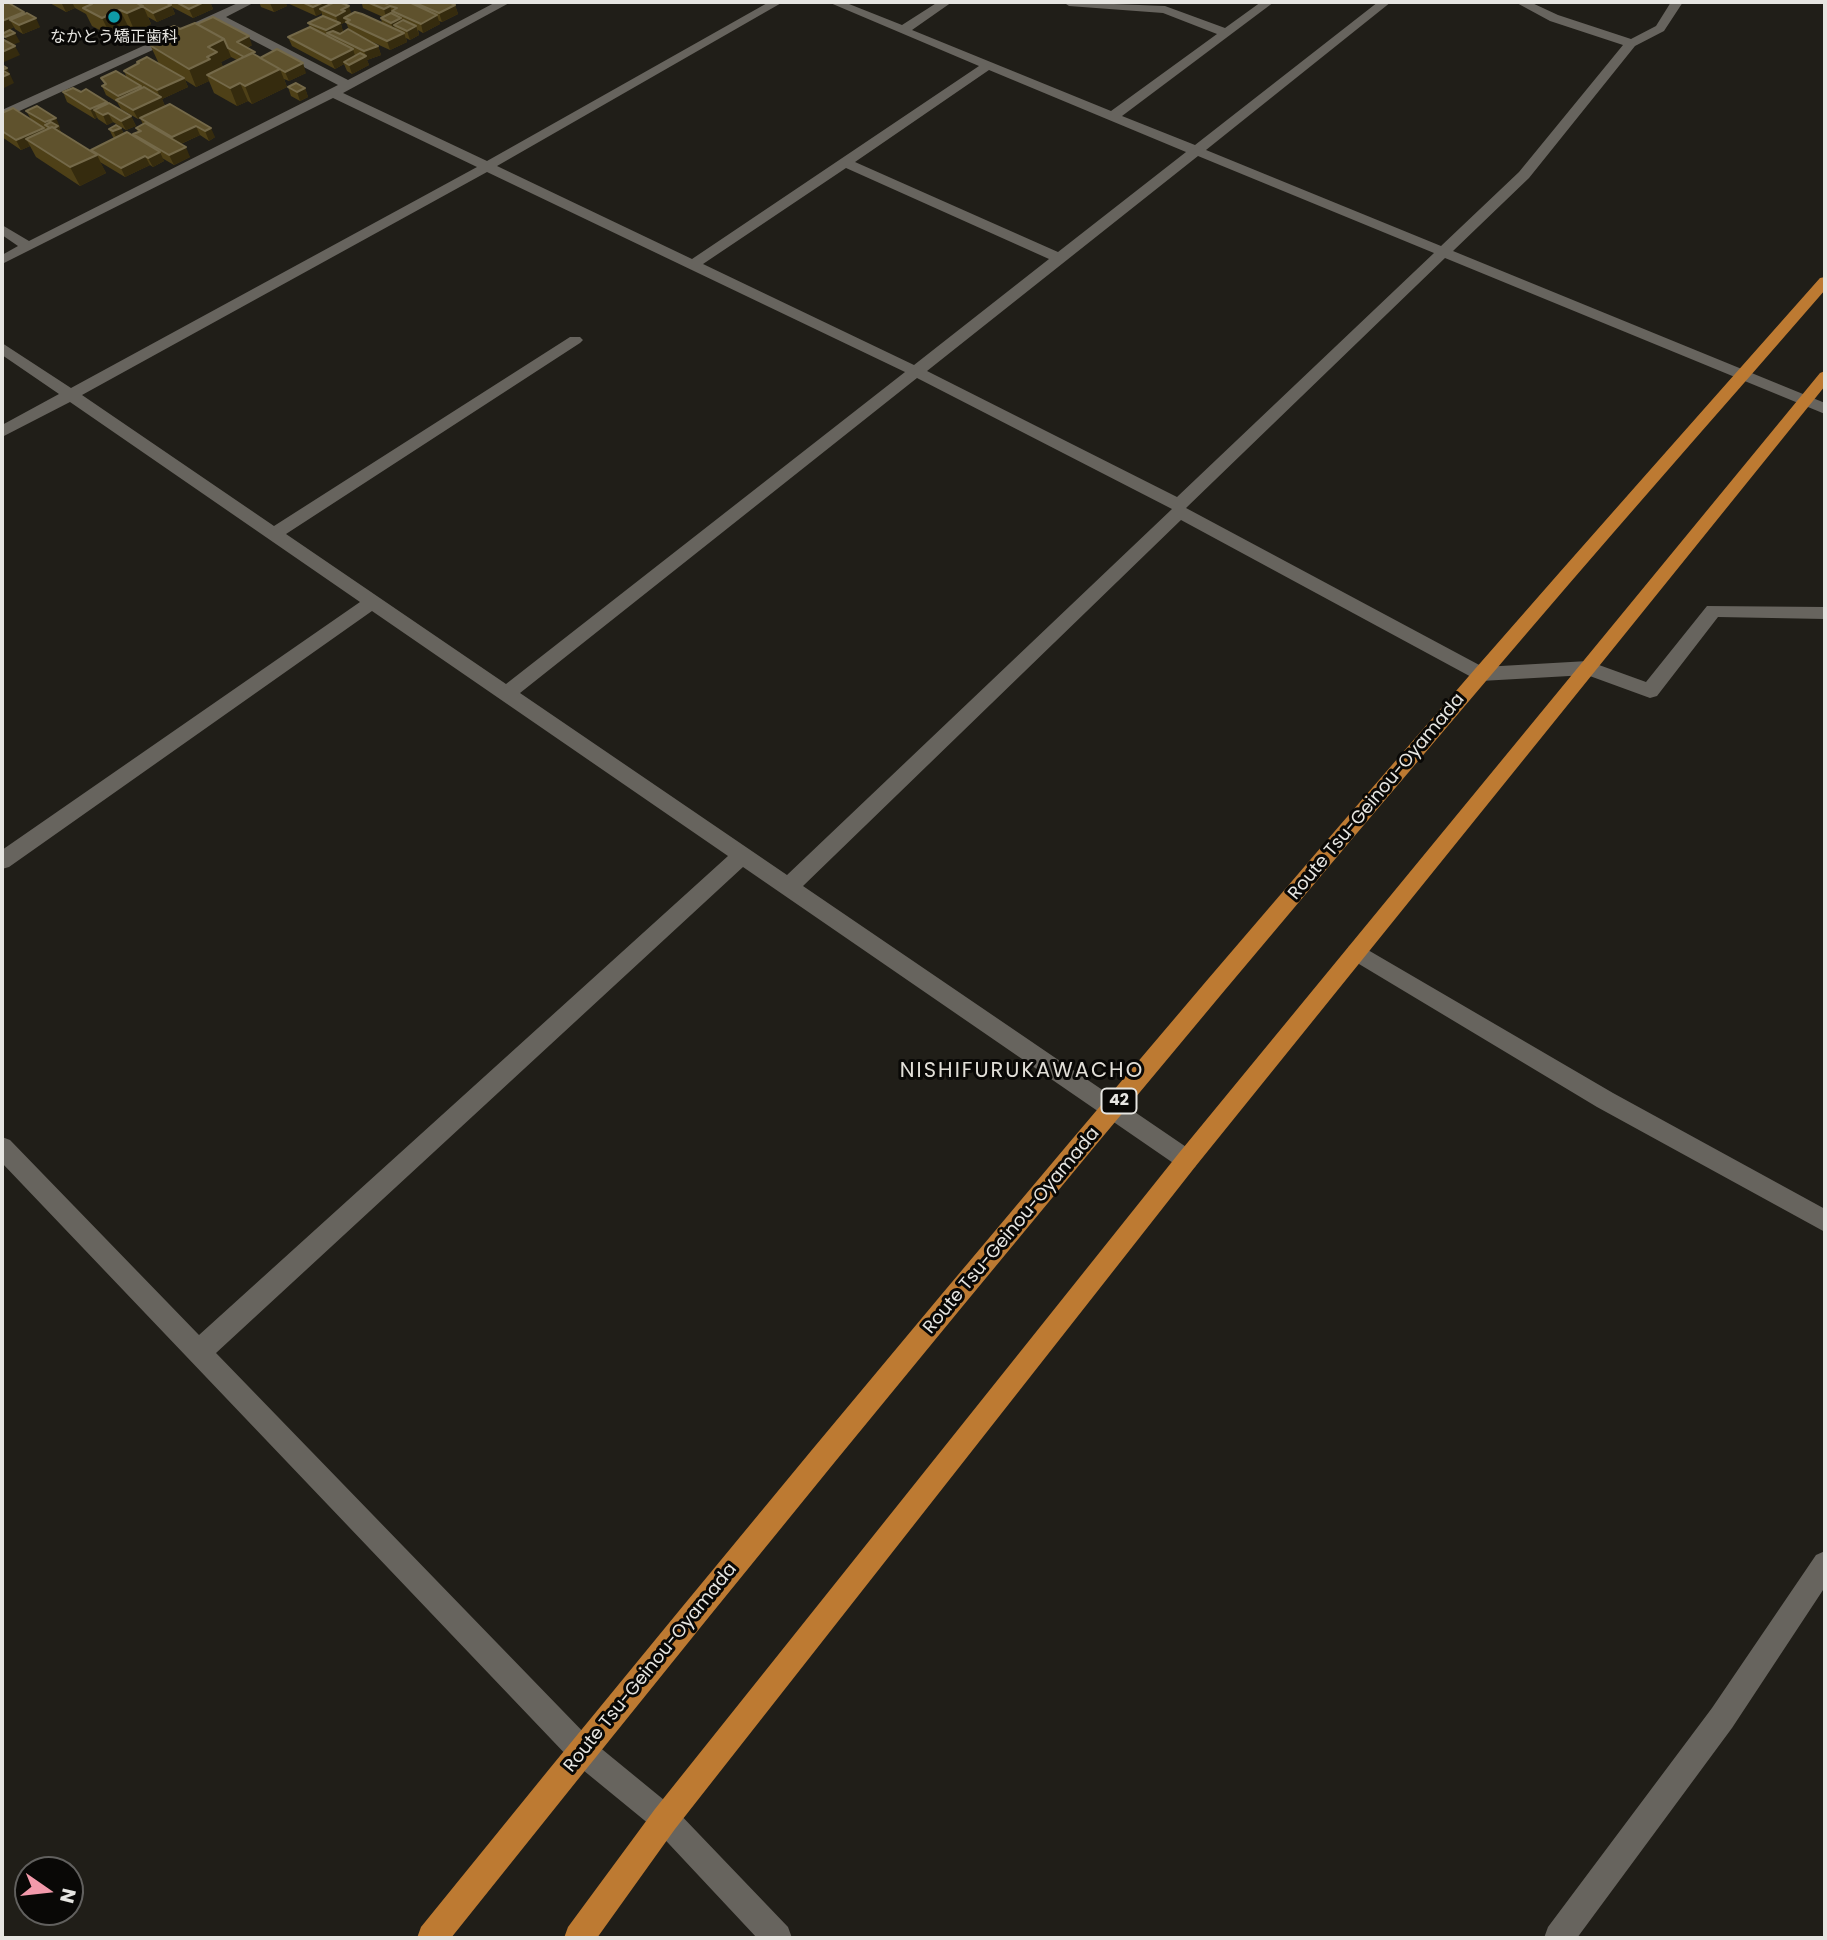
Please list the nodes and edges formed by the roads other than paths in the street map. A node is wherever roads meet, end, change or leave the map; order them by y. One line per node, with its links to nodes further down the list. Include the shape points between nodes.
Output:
1 (249, 2): 11 (street)
2 (505, 2): 16 (street)
3 (777, 2): 22 (street)
4 (834, 2): 12 (street)
5 (946, 2): 12 (street)
6 (1069, 2): 13 (street, via 1164,10)
7 (1268, 2): 13 (street)
8 (1385, 2): 20 (street)
9 (1521, 2): 14 (street)
10 (1677, 2): 14 (street, via 1664,27 1652,37)
11 (217, 17): 16 (street); 18 (street)
12 (903, 30): 15 (street)
13 (1226, 33): 19 (street)
14 (1631, 43): 25 (street, via 1524,175)
15 (989, 65): 19 (street); 21 (street)
16 (346, 84): 17 (street)
17 (333, 93): 22 (street); 24 (street)
18 (2, 115)
19 (1113, 116): 20 (street)
20 (1196, 151): 25 (street); 26 (street)
21 (846, 163): 26 (street); 28 (street)
22 (488, 166): 28 (street); 35 (street)
23 (2, 229): 24 (street)
24 (28, 247): 27 (street)
25 (1444, 253): 33 (street); 38 (street)
26 (1059, 258): 32 (street)
27 (2, 260)
28 (694, 264): 32 (street)
29 (1825, 281): 33 (main road, Route Tsu-Geinou-Oyamada / 42)
30 (575, 341): 39 (street)
31 (2, 348): 35 (street)
32 (915, 372): 38 (street); 44 (street)
33 (1743, 376): 36 (street); 43 (main road, Route Tsu-Geinou-Oyamada / 42)
34 (1825, 376): 36 (main road)
35 (70, 395): 37 (street); 39 (street)
36 (1815, 405): 42 (main road)
37 (2, 432)
38 (1179, 508): 43 (street); 47 (street)
39 (273, 534): 40 (street)
40 (372, 602): 44 (street); 46 (street)
41 (1825, 613): 42 (street, via 1713,611 1650,691)
42 (1588, 668): 43 (street); 48 (main road)
43 (1481, 674): 49 (main road, Route Tsu-Geinou-Oyamada / 42)
44 (506, 694): 45 (street)
45 (741, 856): 47 (street); 53 (street)
46 (2, 861)
47 (788, 887): 49 (street)
48 (1356, 952): 51 (main road); 52 (street, via 1605,1100)
49 (1112, 1110): 51 (street); 55 (main road, Route Tsu-Geinou-Oyamada / 42)
50 (2, 1147): 53 (street)
51 (1186, 1160): 56 (main road)
52 (1824, 1219)
53 (199, 1352): 55 (street)
54 (1825, 1564): 60 (street, via 1722,1718)
55 (582, 1751): 56 (street); 57 (main road, Route Tsu-Geinou-Oyamada / 42)
56 (665, 1819): 58 (main road); 59 (street)
57 (432, 1938)
58 (579, 1938)
59 (777, 1938)
60 (1559, 1938)

